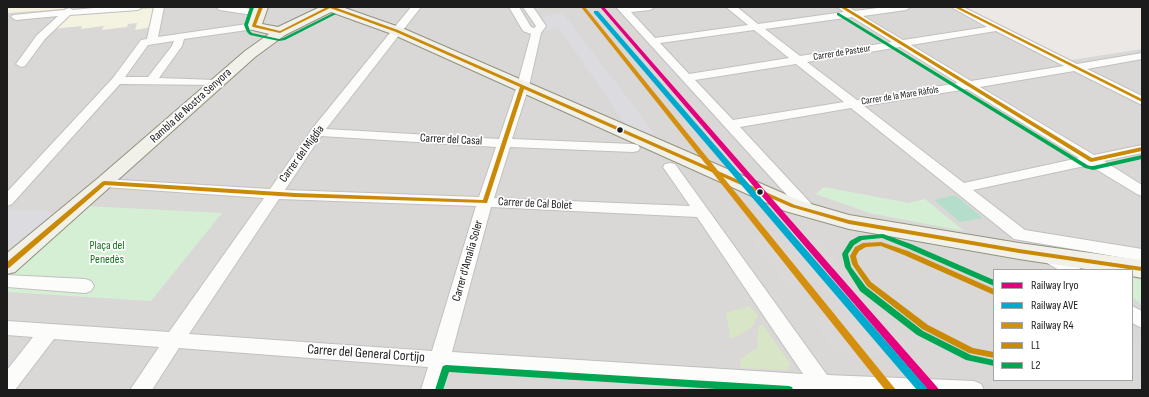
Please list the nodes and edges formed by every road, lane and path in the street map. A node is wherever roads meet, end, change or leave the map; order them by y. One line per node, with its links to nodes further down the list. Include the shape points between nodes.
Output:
1 (138, 7): 14 (street)
2 (159, 7): 24 (street)
3 (220, 7): 16 (street)
4 (330, 7): 20 (street); 21 (street, Rambla de Nostra Senyora)
5 (416, 7): 20 (street, Carrer del Migdia)
6 (514, 7): 22 (street, via 528,28)
7 (528, 7): 22 (street, via 541,26)
8 (650, 7): 13 (street)
9 (731, 7): 18 (street)
10 (842, 7): 15 (street)
11 (906, 7): 15 (street)
12 (956, 7): 19 (street)
13 (623, 9): 25 (street)
14 (70, 10): 17 (street); 29 (street, via 41,37)
15 (854, 14): 18 (street); 26 (street)
16 (258, 15): 21 (street); 23 (street)
17 (16, 17)
18 (755, 27): 25 (street); 28 (street)
19 (998, 28): 26 (street, Carrer de Pasteur); 30 (street)
20 (397, 31): 36 (street); 40 (street, Carrer del Migdia)
21 (280, 32): 34 (street, Rambla de Nostra Senyora)
22 (536, 32): 36 (street, Carrer d'Amalia Soler)
23 (180, 37): 24 (street); 33 (street, via 177,46)
24 (148, 41): 32 (street)
25 (652, 41): 31 (street)
26 (901, 44): 28 (street, Carrer de Pasteur); 35 (street)
27 (1142, 56): 30 (street, Carrer de la Mare Ràfols)
28 (799, 60): 31 (street, Carrer de Pasteur); 38 (street)
29 (21, 64)
30 (1074, 67): 35 (street, Carrer de la Mare Ràfols); 37 (street)
31 (686, 78): 39 (street)
32 (117, 80): 33 (street); 50 (street)
33 (151, 81): 34 (street)
34 (216, 83): 46 (street, Rambla de Nostra Senyora)
35 (968, 85): 38 (street, Carrer de la Mare Ràfols); 44 (street)
36 (523, 86): 41 (street, Carrer d'Amalia Soler); 42 (street)
37 (1142, 101)
38 (855, 104): 39 (street, Carrer de la Mare Ràfols); 47 (street)
39 (729, 125): 53 (street)
40 (317, 132): 41 (street, Carrer del Casal); 49 (street, Carrer del Migdia)
41 (503, 143): 42 (street, Carrer del Casal); 51 (street, Carrer d'Amalia Soler)
42 (646, 145): 45 (street)
43 (1142, 149): 44 (street)
44 (1091, 160): 47 (street); 48 (street)
45 (679, 164): 52 (street); 53 (street)
46 (104, 183): 49 (street, Carrer de Cal Bolet); 55 (street, Rambla de Nostra Senyora)
47 (963, 188): 54 (street, via 1020,235)
48 (1142, 191)
49 (274, 194): 51 (street, Carrer de Cal Bolet); 64 (street, Carrer del Migdia)
50 (7, 201)
51 (485, 202): 52 (street, Carrer de Cal Bolet); 65 (street, Carrer d'Amalia Soler)
52 (703, 212): 68 (street)
53 (810, 212): 56 (street, via 849,222)
54 (1142, 255)
55 (7, 266)
56 (1108, 269): 57 (street)
57 (1142, 269)
58 (7, 281): 59 (street)
59 (86, 286)
60 (1133, 314): 61 (street)
61 (1142, 321)
62 (7, 328): 63 (street, Carrer del General Cortijo)
63 (50, 330): 64 (street, Carrer del General Cortijo); 67 (street)
64 (173, 340): 65 (street, Carrer del General Cortijo); 69 (street, Carrer del Migdia)
65 (440, 360): 66 (street, Carrer del General Cortijo); 70 (street, Carrer d'Amalia Soler)
66 (746, 384): 68 (street, Carrer del General Cortijo)
67 (7, 386)
68 (823, 387): 71 (street, Carrer del General Cortijo)
69 (140, 390)
70 (431, 390)
71 (974, 390)

